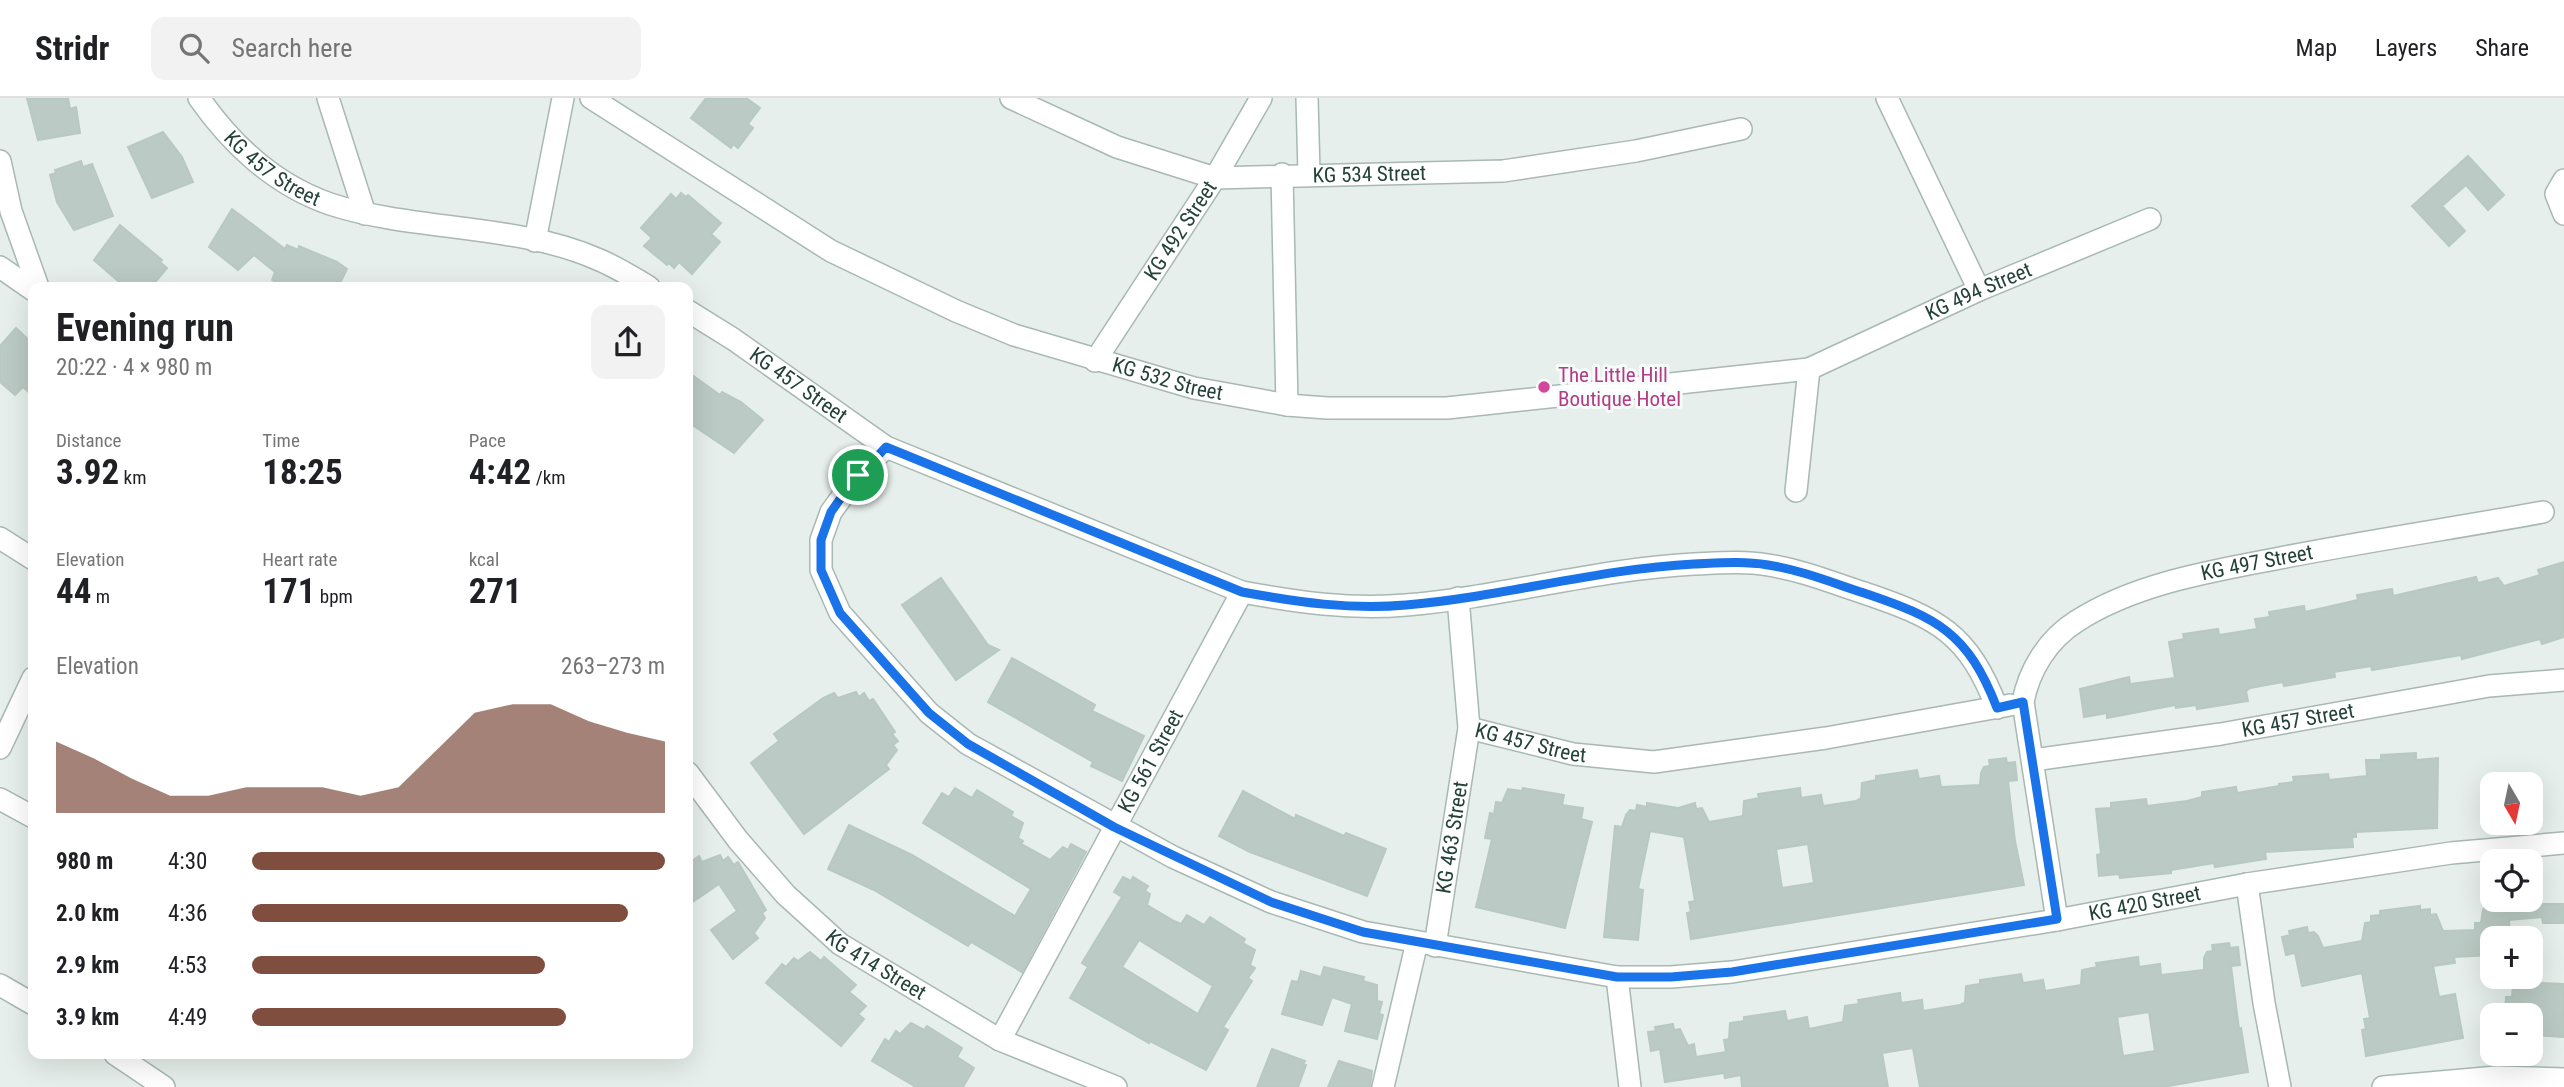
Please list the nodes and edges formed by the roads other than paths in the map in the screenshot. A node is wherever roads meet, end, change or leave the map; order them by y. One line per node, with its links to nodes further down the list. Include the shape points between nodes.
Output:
1 (198, 98): 15 (street, KG 457 Street, via 248,157 300,190)
2 (328, 98): 15 (street)
3 (563, 98): 18 (street)
4 (591, 98): 25 (street, KG 532 Street, via 831,251 979,321)
5 (1012, 98): 13 (street, KG 534 Street, via 1117,147)
6 (1261, 98): 13 (street, KG 492 Street)
7 (1307, 98): 11 (street)
8 (1887, 98): 23 (street)
9 (1741, 129): 11 (street, KG 534 Street, via 1535,167)
10 (0, 161): 20 (street, via 11,211)
11 (1309, 173): 12 (street, KG 534 Street)
12 (1282, 174): 13 (street, KG 534 Street); 27 (street)
13 (1215, 178): 25 (street, KG 492 Street)
14 (2564, 180): 16 (street, via 2556,194)
15 (365, 214): 18 (street, KG 457 Street)
16 (2564, 214)
17 (2150, 219): 23 (street, KG 494 Street)
18 (535, 241): 21 (street, KG 457 Street, via 595,258)
19 (0, 267): 22 (street)
20 (36, 282)
21 (640, 282)
22 (28, 287)
23 (1979, 290): 26 (street, KG 494 Street)
24 (693, 314): 28 (street, KG 457 Street)
25 (1095, 361): 27 (street, KG 532 Street)
26 (1809, 369): 27 (street, KG 532 Street, via 1447,408); 29 (street)
27 (1287, 405)
28 (886, 447): 33 (street, KG 457 Street); 45 (street, KG 420 Street, via 847,489 831,512 821,540 821,570 840,613 929,713 968,744)
29 (1796, 491)
30 (2543, 512): 37 (street, KG 497 Street, via 2223,569 2134,593 2077,621 2056,638 2027,680)
31 (0, 538): 32 (street)
32 (28, 556)
33 (1242, 592): 34 (street, KG 457 Street, via 1353,608); 45 (street, KG 561 Street)
34 (1458, 598): 38 (street, via 1660,566 1735,562 1791,569 1930,619 1972,654); 39 (street, KG 457 Street)
35 (2564, 680): 41 (street, KG 457 Street, via 2436,694 2221,734)
36 (28, 689): 40 (street)
37 (2023, 702): 38 (street, KG 457 Street); 41 (street)
38 (1997, 708): 39 (street, KG 457 Street, via 1654,762 1573,754)
39 (1469, 727): 49 (street, KG 463 Street, via 1454,839)
40 (0, 748)
41 (2033, 760): 48 (street)
42 (693, 780): 53 (street, KG 414 Street, via 786,895 840,944)
43 (0, 799): 44 (street)
44 (28, 814)
45 (1114, 827): 49 (street, KG 420 Street, via 1271,902 1363,932); 53 (street, KG 561 Street)
46 (2564, 843): 47 (street, KG 420 Street, via 2451,853)
47 (2247, 884): 48 (street, KG 420 Street); 60 (street)
48 (2057, 919): 50 (street, KG 420 Street, via 1732,972)
49 (1426, 944): 50 (street, KG 420 Street); 58 (street, KG 463 Street)
50 (1617, 977): 59 (street)
51 (0, 985): 52 (street)
52 (28, 1001)
53 (1000, 1040): 57 (street, KG 414 Street)
54 (122, 1059): 56 (street)
55 (2564, 1079): 61 (street, via 2497,1077)
56 (164, 1087)
57 (1116, 1087)
58 (1383, 1087)
59 (1630, 1087)
60 (2280, 1087)
61 (2383, 1087)

